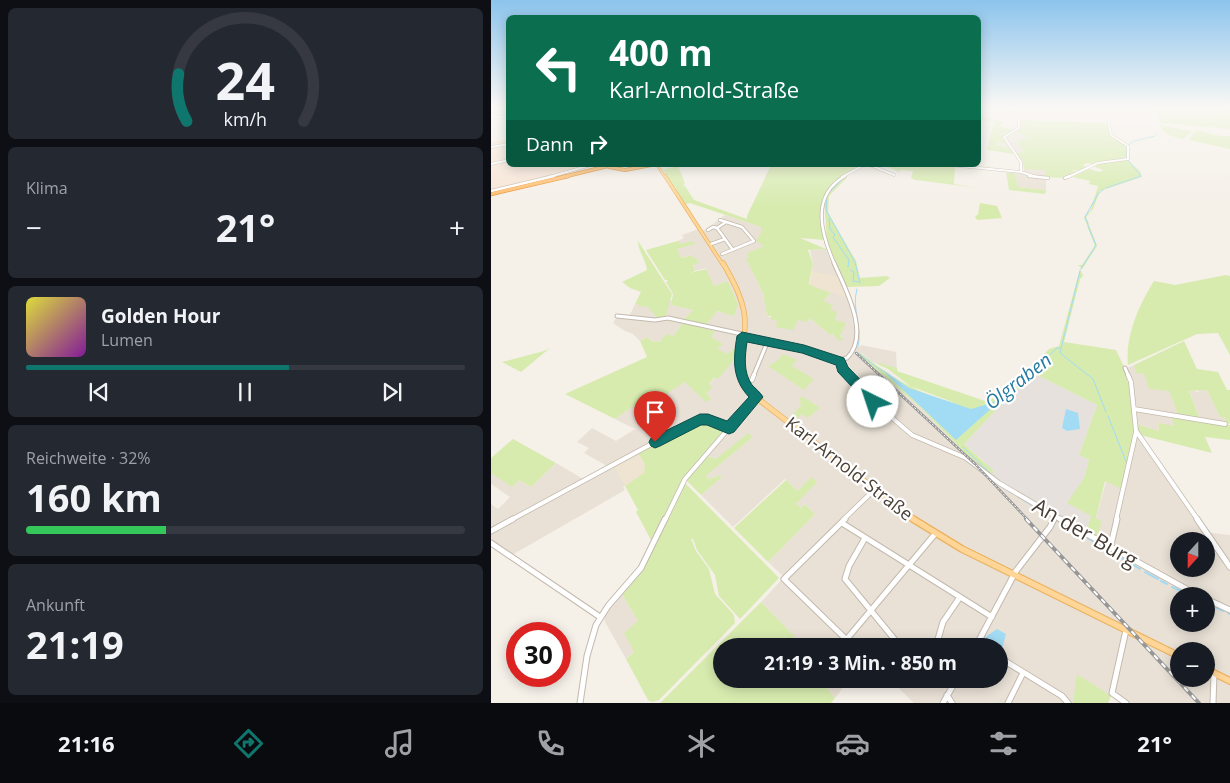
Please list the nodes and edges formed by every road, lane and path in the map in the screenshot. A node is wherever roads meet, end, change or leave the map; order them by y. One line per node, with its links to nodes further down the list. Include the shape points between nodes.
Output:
1 (1007, 141): 15 (street, via 1021,162)
2 (1120, 141): 18 (street, via 1128,146 1127,159 1097,163)
3 (506, 144): 4 (street)
4 (491, 147)
5 (506, 161): 6 (street)
6 (491, 164)
7 (588, 167): 19 (street)
8 (604, 167): 9 (highway); 19 (highway)
9 (617, 167): 10 (highway, via 625,170)
10 (639, 167)
11 (658, 167): 25 (main road, Karl-Arnold-Straße)
12 (860, 167): 31 (street, via 833,183 823,199 826,245 846,288 857,339 848,358)
13 (875, 167): 16 (street)
14 (968, 167): 15 (street)
15 (1021, 172): 17 (street)
16 (895, 175)
17 (1048, 178)
18 (1065, 178)
19 (491, 193)
20 (719, 220): 21 (street)
21 (726, 222): 22 (street); 26 (street, via 742,227 754,241)
22 (717, 228): 23 (street); 24 (street)
23 (708, 230)
24 (725, 239): 25 (street); 26 (street)
25 (711, 244): 29 (main road, Karl-Arnold-Straße, via 728,271 742,304)
26 (733, 250): 27 (street)
27 (722, 254)
28 (617, 316): 29 (street, via 668,318)
29 (742, 337): 30 (street); 34 (main road, Karl-Arnold-Straße, via 740,372 747,388)
30 (767, 342): 31 (street, via 804,349); 33 (street)
31 (840, 361): 40 (street, An der Burg, via 842,369 868,397 912,435 975,464)
32 (1125, 368): 35 (street, via 1131,382)
33 (752, 380)
34 (757, 397): 37 (street); 39 (main road, Karl-Arnold-Straße)
35 (1134, 409): 36 (street); 38 (street)
36 (1225, 424)
37 (729, 428): 42 (street, via 708,420 694,421); 55 (street, via 685,480 645,560)
38 (1136, 431): 46 (street); 48 (street)
39 (874, 490): 41 (street); 43 (main road, Karl-Arnold-Straße)
40 (1055, 516): 46 (street, An der Burg); 49 (street)
41 (842, 523): 44 (street); 58 (street, via 784,579)
42 (491, 531)
43 (935, 534): 47 (street); 49 (main road, Karl-Arnold-Straße)
44 (865, 538): 47 (street); 54 (street, via 845,579)
45 (491, 543): 55 (street)
46 (1110, 548): 50 (street, An der Burg)
47 (910, 566): 51 (street); 54 (street)
48 (1230, 567)
49 (1014, 575): 56 (street); 57 (main road, Karl-Arnold-Straße)
50 (1182, 587)
51 (960, 597): 56 (street); 61 (street, via 943,622)
52 (1215, 604): 53 (street)
53 (1230, 610)
54 (871, 611): 59 (street); 60 (street)
55 (600, 618): 71 (street, via 589,646)
56 (992, 618): 62 (street)
57 (1126, 630): 63 (main road, Karl-Arnold-Straße); 76 (street, via 1112,693)
58 (844, 638)
59 (848, 638)
60 (893, 638)
61 (938, 638)
62 (982, 638)
63 (1170, 652)
64 (1008, 663): 65 (street)
65 (1023, 673): 74 (street); 75 (street)
66 (1215, 674): 67 (main road)
67 (1230, 681)
68 (1214, 687): 77 (street)
69 (951, 688): 70 (street)
70 (947, 695): 72 (street); 73 (street)
71 (580, 703)
72 (943, 703)
73 (952, 703)
74 (1008, 703)
75 (1068, 703)
76 (1126, 703)
77 (1213, 703)

